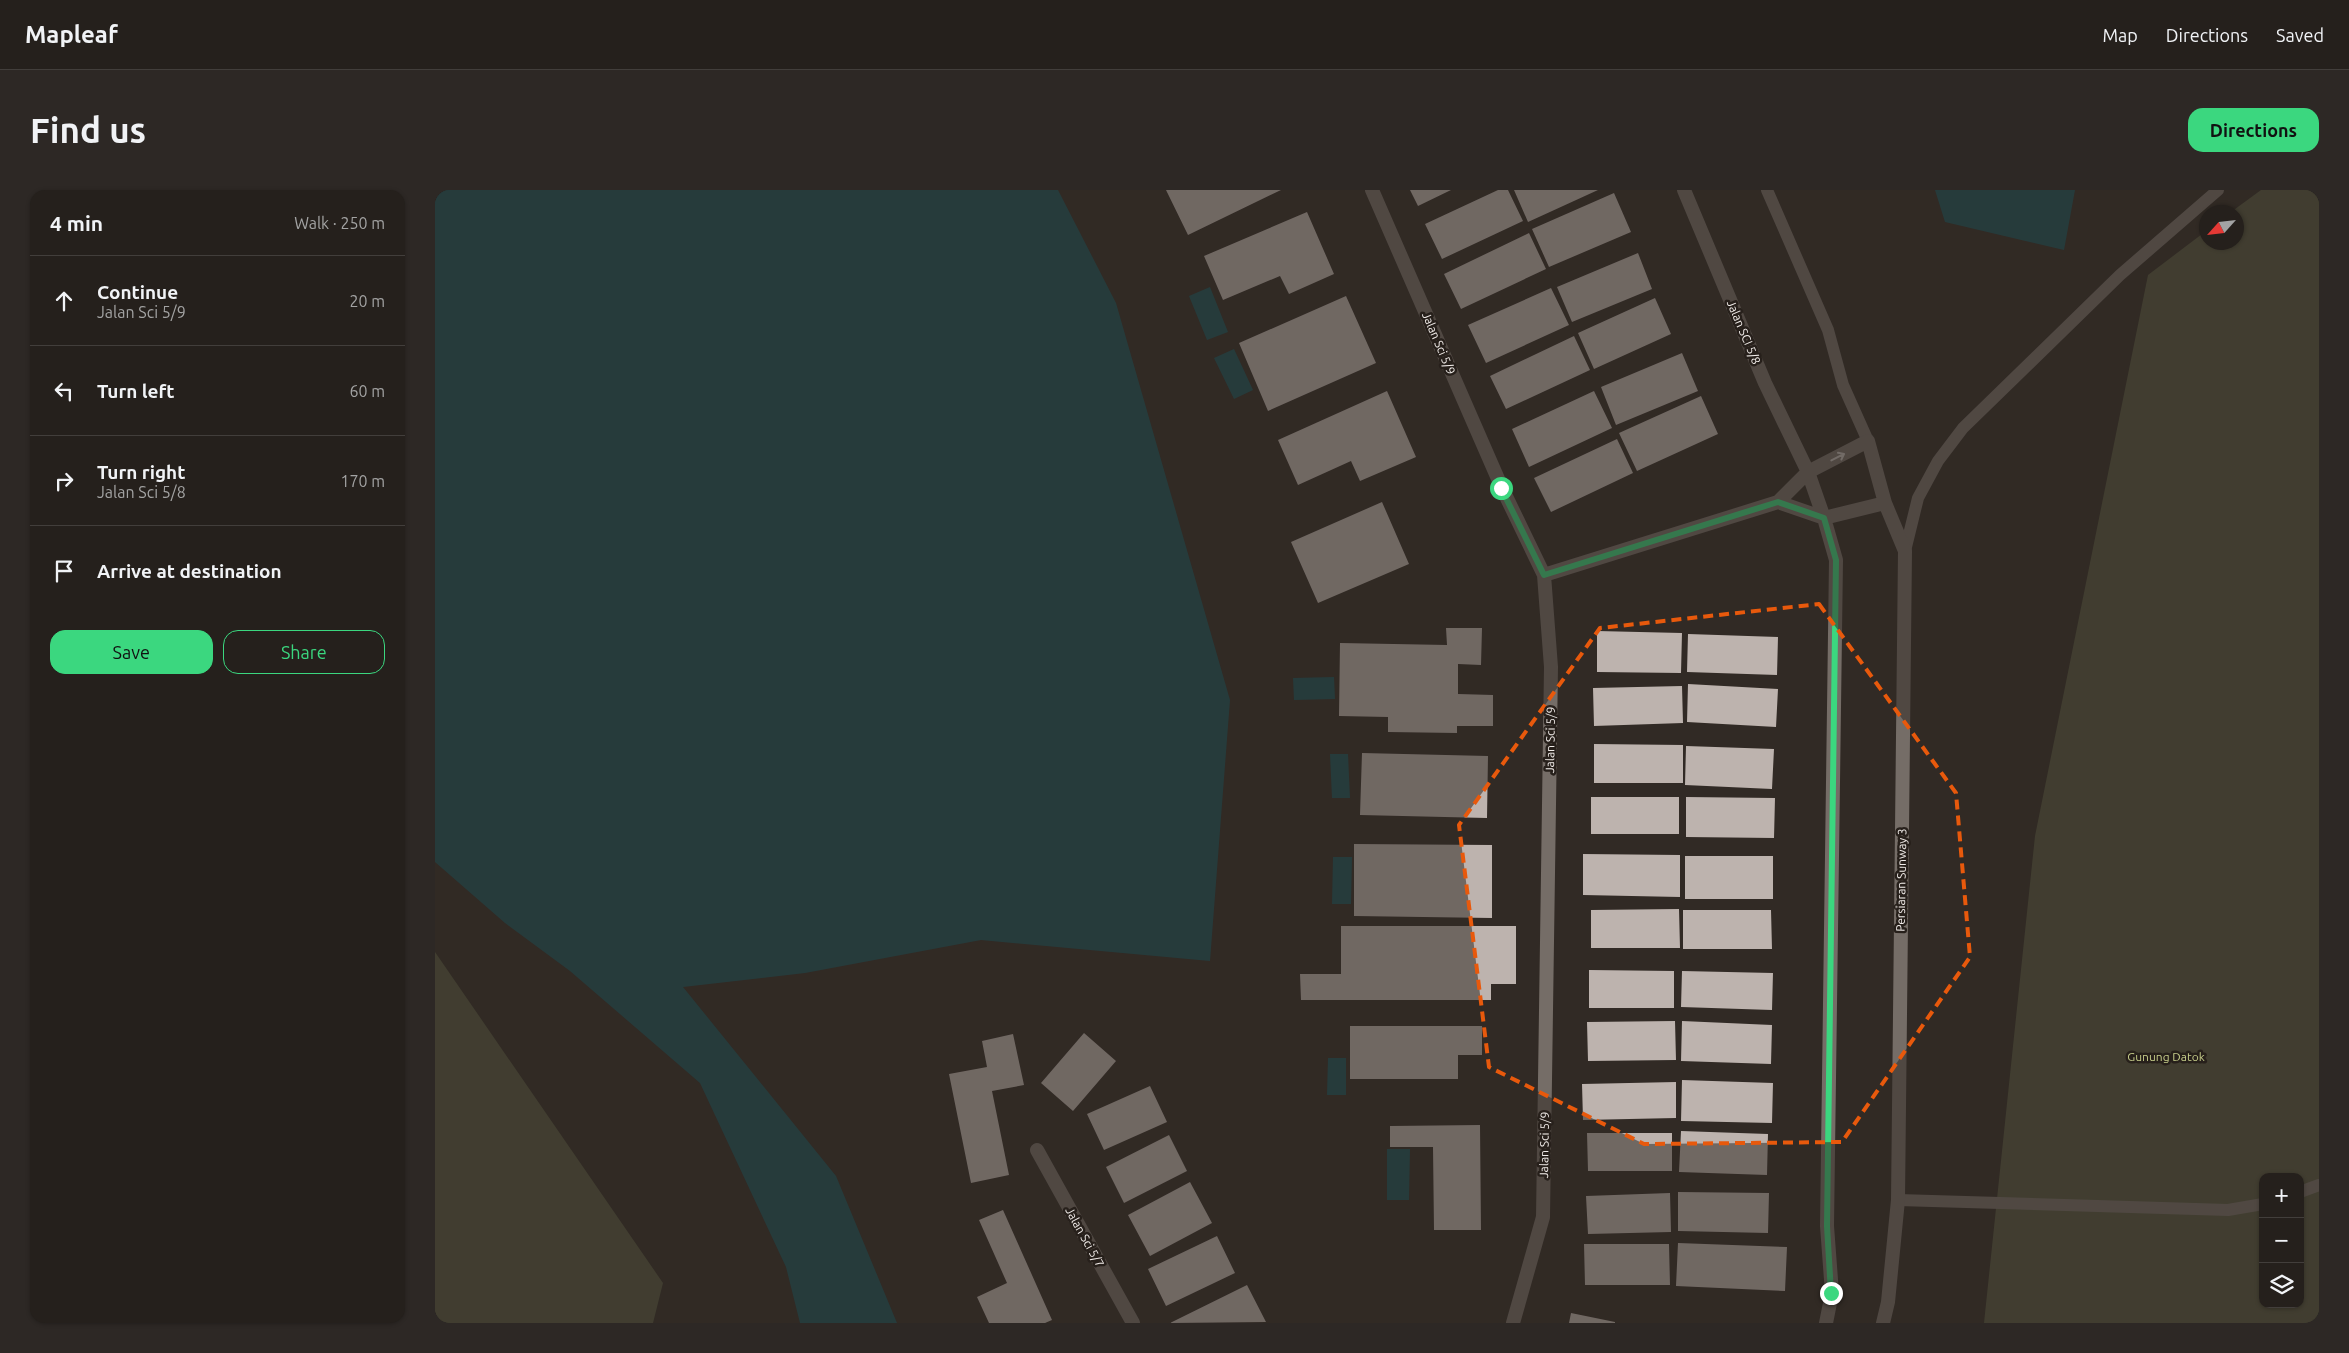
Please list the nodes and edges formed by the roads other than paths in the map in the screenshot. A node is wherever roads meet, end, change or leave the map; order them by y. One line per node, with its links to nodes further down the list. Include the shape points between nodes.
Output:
1 (1372, 190): 11 (street, Jalan Sci 5/9, via 1501,488)
2 (1684, 190): 6 (street, Jalan SCI 5/8, via 1765,383)
3 (1767, 190): 5 (lane, via 1828,330 1843,385)
4 (2218, 190): 10 (lane, via 2119,275 1963,428 1938,461 1918,498)
5 (1868, 441): 6 (street, one-way to 5); 8 (street, Persiaran Sunway 3)
6 (1808, 472): 7 (street); 9 (street)
7 (1778, 502): 9 (street); 11 (street)
8 (1885, 503): 9 (street); 10 (street, Persiaran Sunway 3)
9 (1824, 518): 19 (street, via 1836,560 1827,1226 1831,1293)
10 (1905, 551): 15 (street, Persiaran Sunway 3)
11 (1544, 575): 18 (street, Jalan Sci 5/9, via 1551,668 1543,1218)
12 (1037, 1150): 17 (street, Jalan Sci 5/7)
13 (2319, 1185): 14 (lane)
14 (2304, 1191)
15 (1898, 1200): 16 (lane, via 2228,1210); 20 (street, Persiaran Sunway 3)
16 (2259, 1205)
17 (1133, 1323)
18 (1513, 1323)
19 (1826, 1323)
20 (1883, 1323)

